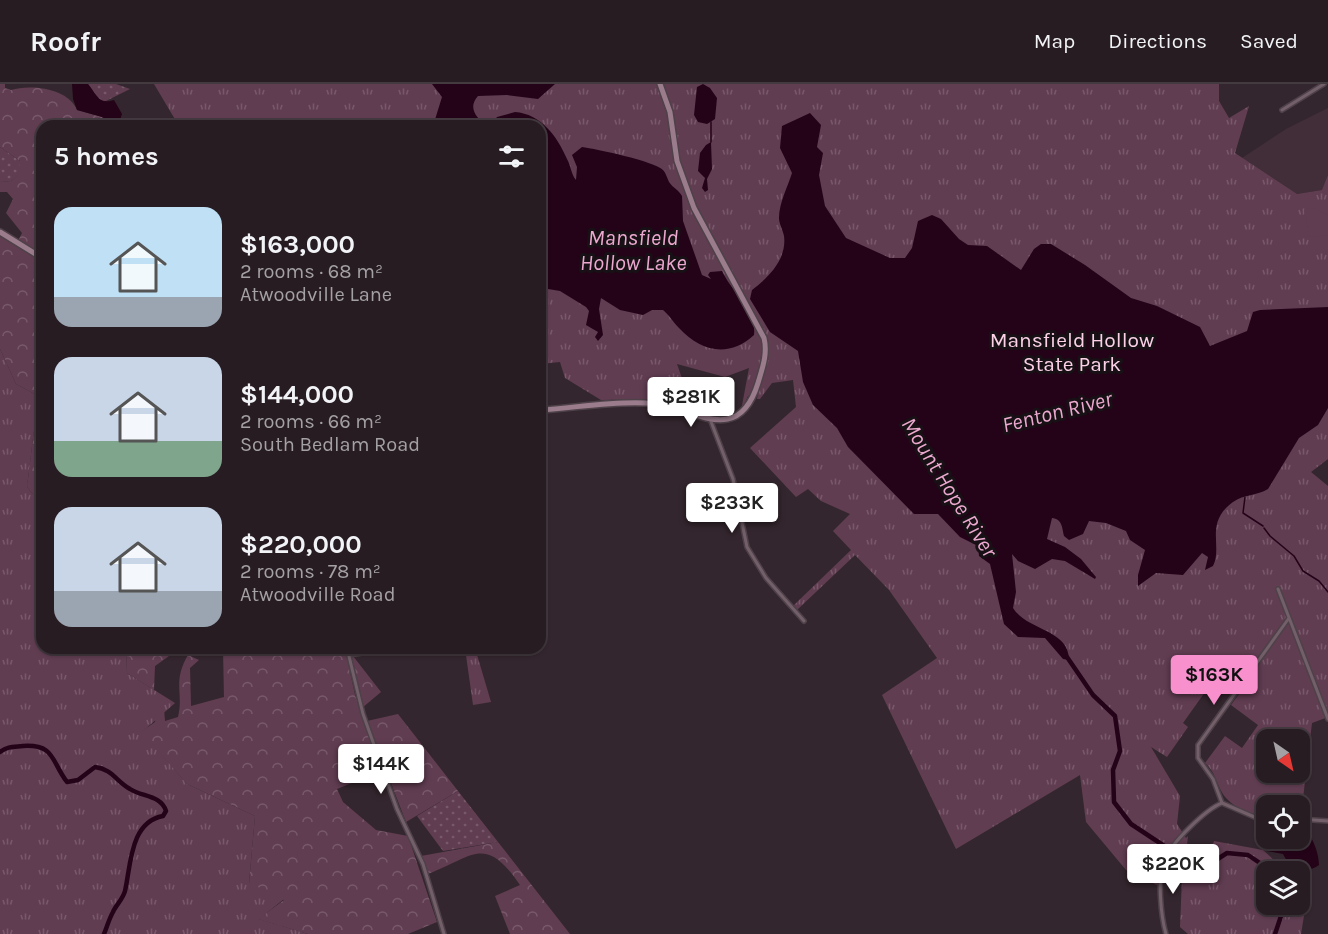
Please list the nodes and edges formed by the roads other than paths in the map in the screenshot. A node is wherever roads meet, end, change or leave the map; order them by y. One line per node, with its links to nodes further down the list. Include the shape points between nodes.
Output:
1 (660, 84): 7 (street, via 670,112 679,167 694,208 763,335 765,357 750,405 739,415)
2 (1324, 84): 3 (street)
3 (1282, 110)
4 (0, 232): 5 (street)
5 (36, 254)
6 (546, 410): 7 (street, via 648,403)
7 (710, 419): 10 (street, via 733,479 747,547 766,578)
8 (1278, 589): 9 (street)
9 (1289, 618): 13 (street); 14 (street, via 1198,745 1198,758 1214,779)
10 (804, 621)
11 (355, 654): 12 (street)
12 (349, 655): 18 (street, via 363,714 397,809 423,864)
13 (1328, 719)
14 (1222, 803): 15 (street); 19 (street, via 1209,811 1167,855 1161,875)
15 (1256, 818)
16 (1310, 820): 17 (street)
17 (1328, 821)
18 (444, 934)
19 (1166, 934)

